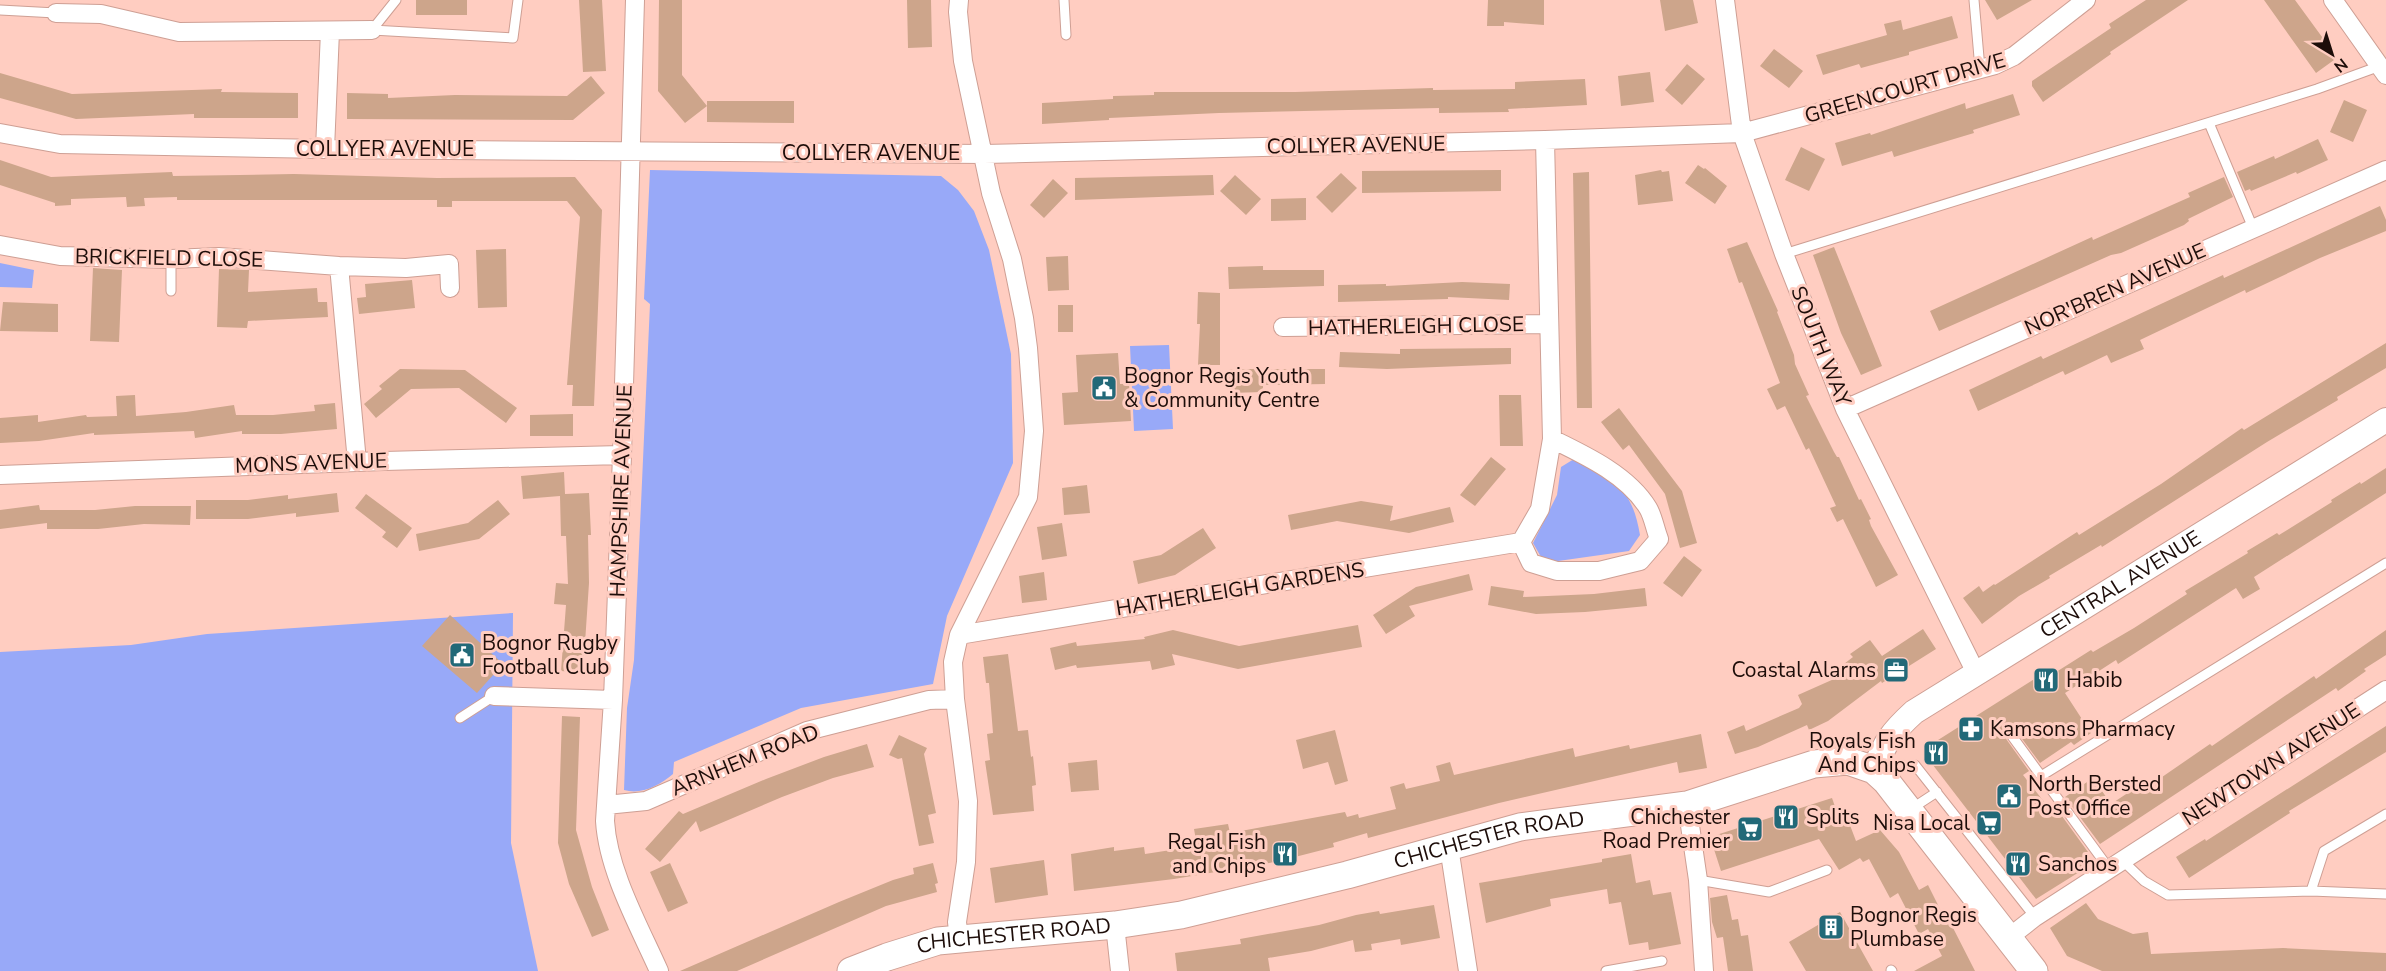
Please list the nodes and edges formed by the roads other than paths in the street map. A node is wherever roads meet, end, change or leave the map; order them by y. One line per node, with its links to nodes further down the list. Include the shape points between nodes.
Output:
1 (396, 0): 12 (lane)
2 (518, 0): 12 (lane, via 513,38)
3 (635, 0): 22 (street, HAMPSHIRE AVENUE)
4 (959, 0): 23 (street, via 963,61)
5 (1064, 0): 14 (lane)
6 (1725, 0): 19 (street, SOUTH WAY)
7 (1974, 0): 15 (lane)
8 (2086, 0): 15 (street, GREENCOURT DRIVE, via 2014,56)
9 (2333, 0): 16 (street)
10 (0, 10): 11 (lane)
11 (56, 13): 13 (street, via 101,14 179,32)
12 (372, 30): 13 (street)
13 (330, 31): 21 (street)
14 (1066, 35)
15 (1980, 69): 19 (street, GREENCOURT DRIVE)
16 (2383, 70): 17 (lane)
17 (2210, 123): 25 (lane); 27 (lane)
18 (0, 133): 21 (street, COLLYER AVENUE, via 60,144)
19 (1742, 133): 20 (street, COLLYER AVENUE); 27 (street, SOUTH WAY)
20 (1545, 140): 23 (street, COLLYER AVENUE); 32 (street)
21 (325, 149): 22 (street, COLLYER AVENUE)
22 (632, 151): 23 (street, COLLYER AVENUE); 37 (street, HAMPSHIRE AVENUE)
23 (984, 154): 42 (street, via 1024,318 1034,430 1028,497)
24 (2386, 170): 25 (street, NOR'BREN AVENUE)
25 (2253, 228): 34 (street, NOR'BREN AVENUE)
26 (0, 245): 28 (street, BRICKFIELD CLOSE, via 60,256)
27 (1784, 254): 34 (street, SOUTH WAY)
28 (171, 259): 29 (street, BRICKFIELD CLOSE, via 219,257); 31 (lane)
29 (339, 266): 30 (street, BRICKFIELD CLOSE, via 406,268 449,264); 38 (street)
30 (450, 288)
31 (171, 291)
32 (1548, 324): 33 (street, HATHERLEIGH CLOSE); 36 (street)
33 (1283, 327)
34 (1845, 409): 43 (street, SOUTH WAY)
35 (2386, 420): 43 (street, CENTRAL AVENUE)
36 (1552, 439): 40 (street, via 1540,509); 40 (street, via 1622,479 1648,508 1659,539 1640,561 1599,571 1557,571 1531,563)
37 (622, 455): 38 (street, MONS AVENUE); 47 (street, HAMPSHIRE AVENUE)
38 (357, 462): 39 (street, MONS AVENUE)
39 (0, 475)
40 (1521, 542): 42 (street, HATHERLEIGH GARDENS)
41 (2386, 562): 52 (lane)
42 (959, 635): 46 (street, via 953,662)
43 (1976, 673): 51 (street, CENTRAL AVENUE, via 1894,729)
44 (2386, 690): 59 (street, NEWTOWN AVENUE)
45 (494, 696): 47 (street); 48 (lane)
46 (955, 699): 54 (street, ARNHEM ROAD, via 929,700 807,731 646,801); 66 (street, via 966,775 968,827 957,922)
47 (613, 700): 54 (street, HAMPSHIRE AVENUE)
48 (460, 718)
49 (2009, 732): 52 (lane)
50 (1915, 765): 53 (lane)
51 (1874, 770): 55 (main road, CHICHESTER ROAD, via 1848,761 1814,764); 56 (main road, CHICHESTER ROAD)
52 (2042, 776): 59 (lane)
53 (1936, 792): 56 (lane); 64 (lane)
54 (606, 805): 69 (street, HAMPSHIRE AVENUE, via 606,837 627,899)
55 (1687, 805): 58 (main road, CHICHESTER ROAD, via 1521,827); 61 (street)
56 (1910, 809): 67 (main road, CHICHESTER ROAD)
57 (2386, 814): 62 (lane, via 2324,851)
58 (1449, 847): 65 (main road, CHICHESTER ROAD, via 1247,900); 72 (street)
59 (2116, 865): 62 (lane, via 2168,895); 64 (street, NEWTOWN AVENUE)
60 (1827, 870): 61 (lane, via 1769,892)
61 (1698, 880): 74 (street)
62 (2311, 891): 63 (lane)
63 (2386, 894)
64 (2035, 917): 67 (street, NEWTOWN AVENUE)
65 (1115, 925): 66 (main road, CHICHESTER ROAD); 71 (street)
66 (959, 939): 70 (main road, CHICHESTER ROAD, via 897,953)
67 (2007, 939): 75 (main road, CHICHESTER ROAD)
68 (1662, 961): 73 (lane)
69 (659, 971)
70 (851, 971)
71 (1120, 971)
72 (1468, 971)
73 (1606, 971)
74 (1704, 971)
75 (2034, 971)

